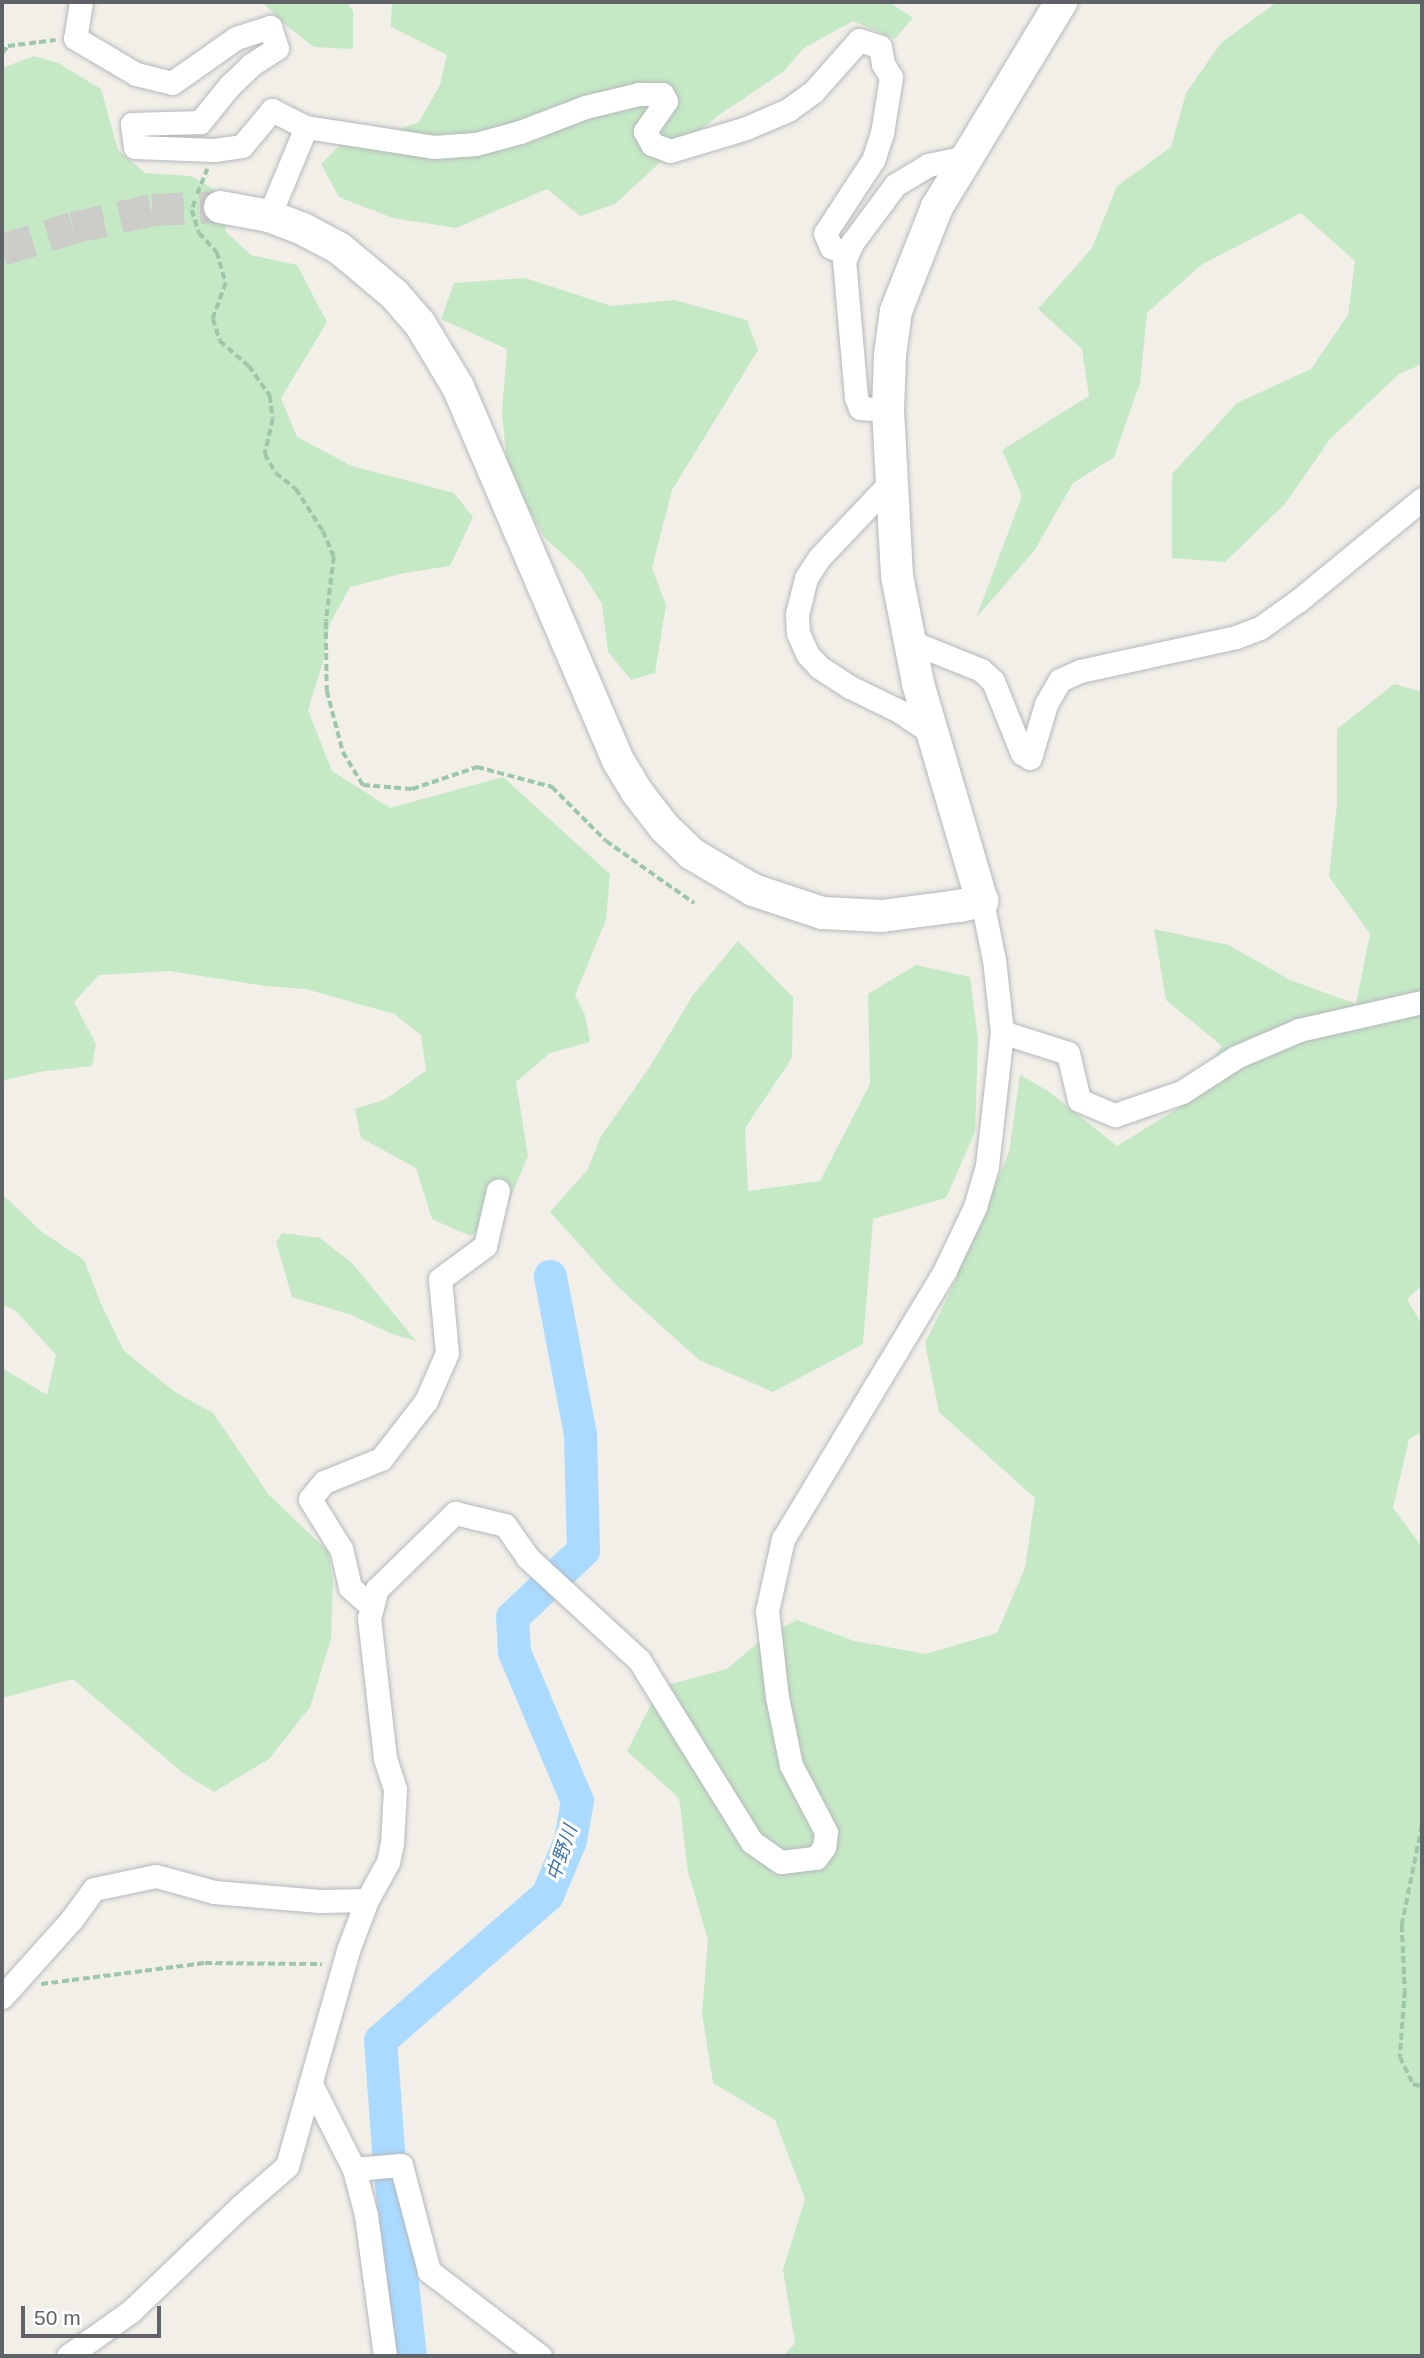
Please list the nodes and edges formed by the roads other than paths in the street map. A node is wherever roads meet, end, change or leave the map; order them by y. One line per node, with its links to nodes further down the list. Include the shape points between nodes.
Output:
1 (81, 2): 3 (street, via 75,38 136,74 172,83 236,38 270,27 277,48 244,71 200,122 132,124 135,148 242,146 272,110)
2 (1061, 2): 4 (street)
3 (306, 127): 6 (street); 7 (street, via 433,147 476,144 585,107 639,94 662,94 666,101 645,131 652,144 670,151 788,110 813,92 859,40 880,47 891,86 873,160 825,233 831,247)
4 (966, 157): 7 (street, via 928,165 895,185); 8 (street, via 922,239 896,311)
5 (220, 207): 6 (street)
6 (269, 216): 13 (street, via 321,238 368,271 403,304 439,352 619,762 636,792 674,836 716,870 753,890 822,914 882,916)
7 (846, 253): 8 (street, via 843,277 856,397 860,408)
8 (888, 410): 9 (street)
9 (891, 482): 11 (street, via 897,576); 12 (street, via 819,558 806,578 797,614 798,633 819,667)
10 (1422, 499): 11 (street, via 1260,628 1080,671 1060,680 1046,704 1030,758 1022,753 993,681 981,670)
11 (909, 641): 12 (street)
12 (932, 733): 13 (street)
13 (982, 901): 15 (street)
14 (1422, 1002): 15 (street, via 1299,1030 1236,1057 1182,1092 1115,1115 1079,1100 1068,1053)
15 (1002, 1032): 17 (street, via 987,1166 975,1207 945,1270 783,1539 773,1578 767,1611 777,1698 791,1765 825,1832 824,1847 816,1858 781,1862 751,1842 639,1660 536,1565 505,1525 456,1513 377,1589)
16 (498, 1190): 17 (street, via 485,1246 440,1279 447,1353 426,1401 380,1459 324,1482 310,1499 341,1549 351,1587)
17 (372, 1607): 18 (street, via 369,1618 385,1759 395,1789 388,1862)
18 (367, 1900): 19 (street, via 214,1892 156,1876 94,1889); 20 (street, via 344,1964)
19 (2, 1997)
20 (312, 2087): 21 (street); 22 (street, via 287,2166 131,2311)
21 (354, 2169): 23 (street, via 366,2215); 24 (street, via 401,2165 429,2272)
22 (68, 2356)
23 (384, 2356)
24 (540, 2356)

